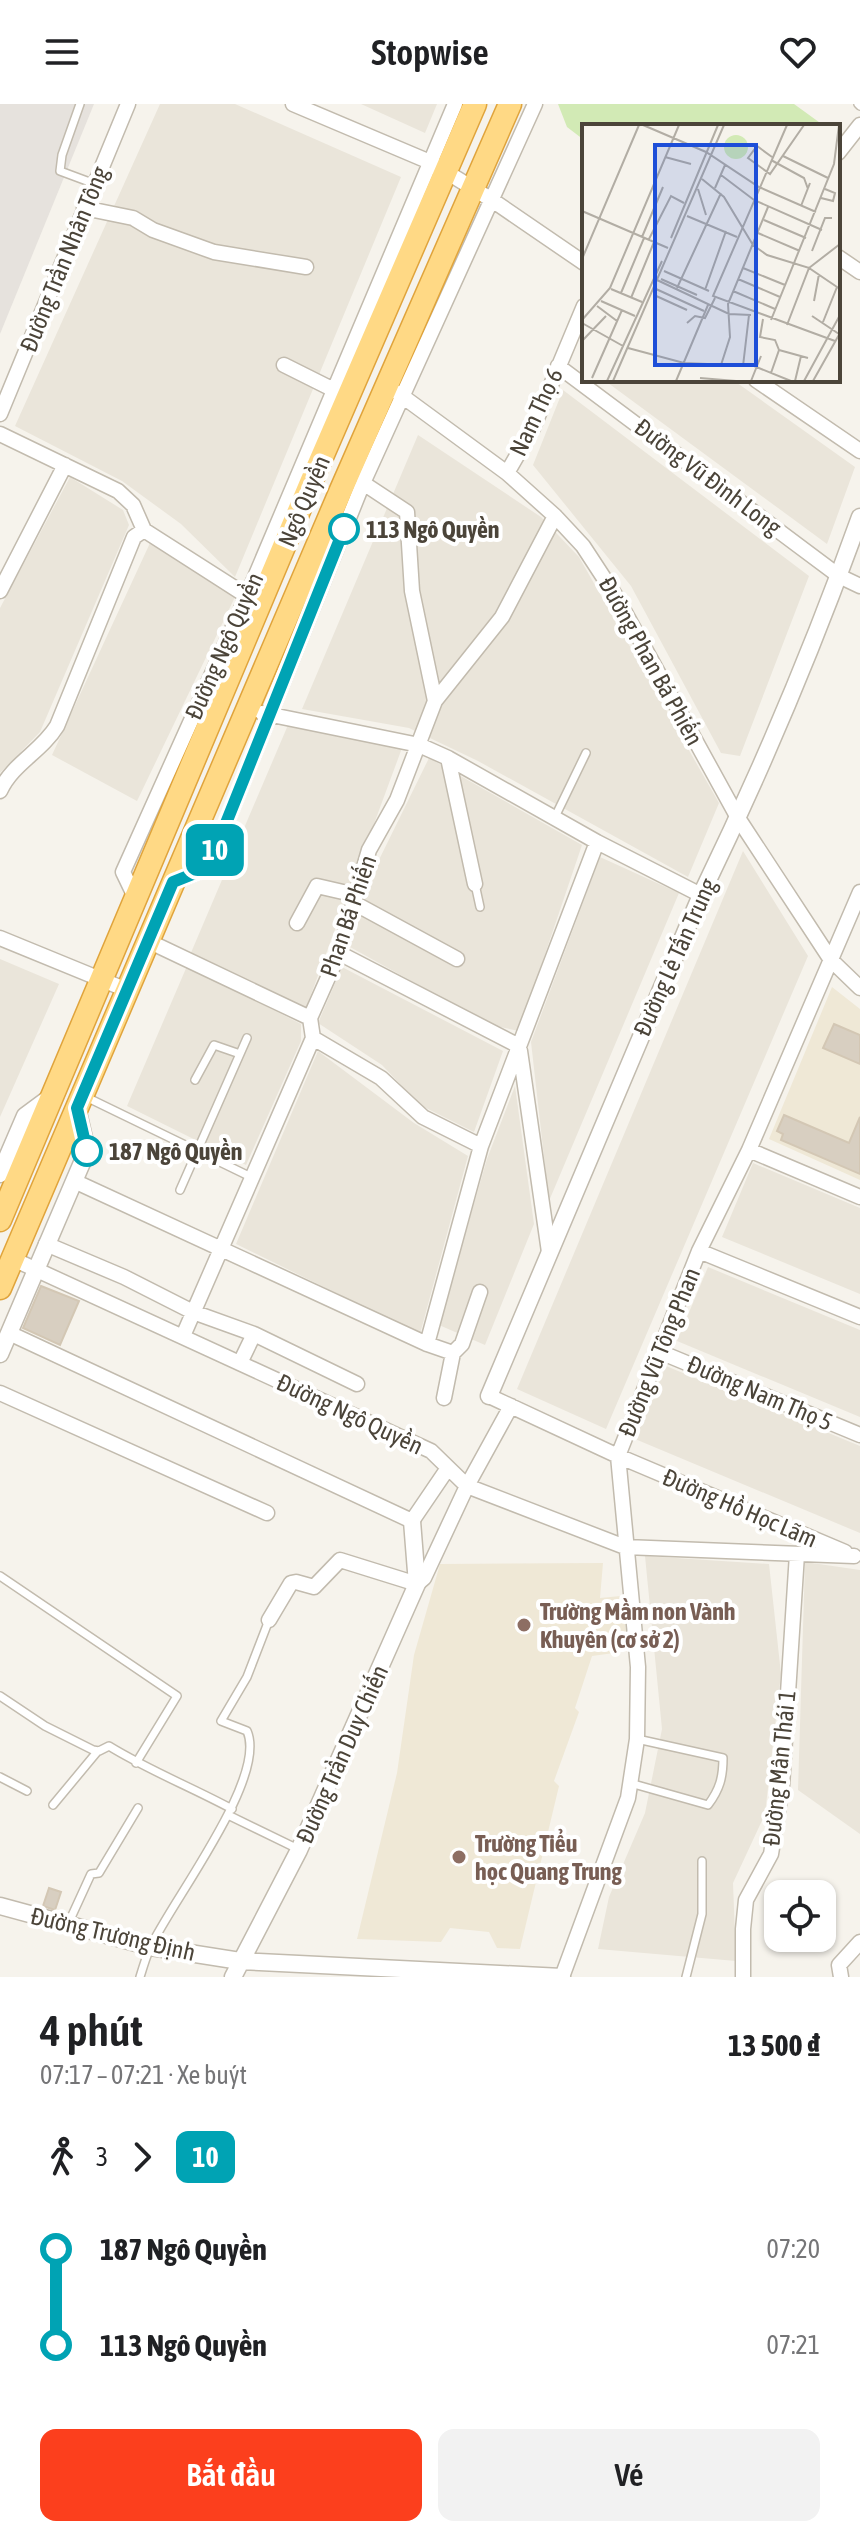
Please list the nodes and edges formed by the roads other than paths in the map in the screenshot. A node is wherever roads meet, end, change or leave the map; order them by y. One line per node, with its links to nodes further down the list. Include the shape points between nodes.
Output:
1 (80, 104): 12 (lane, via 60,171)
2 (128, 104): 12 (street, Đường Trần Nhân Tông)
3 (293, 104): 8 (street)
4 (455, 104): 11 (street, Đường Ngô Quyền)
5 (475, 104): 11 (highway, Ngô Quyền)
6 (510, 104): 13 (highway, Ngô Quyền)
7 (535, 104): 14 (street)
8 (322, 109): 11 (street)
9 (860, 125): 10 (street)
10 (840, 150)
11 (438, 167): 13 (street); 24 (street, Đường Ngô Quyền); 53 (highway, Ngô Quyền)
12 (95, 184): 15 (street, Đường Trần Nhân Tông)
13 (472, 188): 14 (street); 25 (highway, Ngô Quyền)
14 (492, 200): 17 (street); 25 (street)
15 (84, 208): 18 (street, via 139,220 214,252); 26 (street, Đường Trần Nhân Tông)
16 (840, 258): 19 (street)
17 (582, 262)
18 (306, 267)
19 (860, 272)
20 (582, 311): 22 (street, Nam Thọ 6)
21 (284, 365): 24 (street)
22 (558, 366): 30 (street, Nam Thọ 6, via 533,428); 35 (street, Đường Vũ Đình Long)
23 (759, 382): 28 (street)
24 (334, 390): 38 (street, Đường Ngô Quyền)
25 (395, 391): 30 (street, Đường Phan Bá Phiến); 31 (street); 40 (highway, Ngô Quyền)
26 (0, 414)
27 (0, 434): 29 (street)
28 (860, 451)
29 (65, 465): 34 (street, via 126,497); 37 (street)
30 (507, 473): 32 (street, Đường Phan Bá Phiến)
31 (363, 483): 39 (street, via 407,512 412,591); 41 (street)
32 (555, 516): 39 (street, Phan Bá Phiến, via 502,617); 47 (street, Đường Phan Bá Phiến, via 583,546 617,598)
33 (860, 517): 35 (street, Đường Lê Tấn Trung)
34 (144, 530): 38 (street); 45 (street, via 134,537 57,726 11,771)
35 (839, 576): 36 (street, Đường Vũ Đình Long); 47 (street, Đường Lê Tấn Trung)
36 (860, 586)
37 (0, 591)
38 (247, 596): 53 (street, Đường Ngô Quyền, via 123,872)
39 (435, 701): 42 (street, Phan Bá Phiến)
40 (246, 710): 41 (street, Đường Ngô Quyền); 49 (highway, Ngô Quyền)
41 (269, 715): 42 (street, Đường Ngô Quyền); 49 (street, via 208,868)
42 (419, 745): 44 (street, Đường Ngô Quyền); 54 (street, Phan Bá Phiến, via 369,850)
43 (586, 753): 46 (lane)
44 (448, 758): 46 (street, Đường Ngô Quyền); 50 (street)
45 (0, 791)
46 (555, 817): 48 (street, Đường Ngô Quyền)
47 (738, 818): 52 (street, Đường Lê Tấn Trung); 61 (street, Đường Phan Bá Phiến)
48 (597, 842): 52 (street, Đường Ngô Quyền); 68 (street)
49 (173, 882): 58 (highway)
50 (475, 884): 55 (lane)
51 (860, 892): 61 (street, Đường Vũ Tông Phan)
52 (701, 895): 85 (street, Đường Lê Tấn Trung)
53 (136, 899): 62 (highway)
54 (355, 899): 56 (street, via 317,886); 59 (street, Phan Bá Phiến); 60 (street)
55 (480, 907)
56 (297, 923)
57 (0, 938): 62 (street)
58 (148, 941): 64 (highway); 65 (street)
59 (339, 953): 65 (street, Phan Bá Phiến); 68 (street)
60 (457, 959)
61 (831, 960): 63 (street, Đường Phan Bá Phiến); 74 (street, Đường Vũ Tông Phan)
62 (102, 980): 64 (street); 71 (highway)
63 (860, 988)
64 (127, 990): 72 (highway)
65 (310, 1018): 67 (street)
66 (247, 1038): 69 (lane)
67 (313, 1038): 73 (street, via 381,1078 423,1117); 77 (street)
68 (519, 1046): 73 (street); 85 (street)
69 (240, 1054): 70 (lane, via 214,1045); 75 (lane)
70 (195, 1080)
71 (53, 1095): 76 (street, via 25,1116); 81 (highway)
72 (80, 1102): 75 (lane); 78 (street, via 87,1151); 86 (highway)
73 (481, 1146): 97 (street)
74 (749, 1150): 80 (street); 84 (street, Đường Vũ Tông Phan)
75 (198, 1151): 77 (lane); 79 (lane)
76 (0, 1174)
77 (251, 1177): 83 (street)
78 (74, 1181): 82 (street); 83 (street)
79 (180, 1190)
80 (860, 1197)
81 (0, 1220)
82 (46, 1244): 87 (street); 88 (street)
83 (220, 1247): 92 (street); 97 (street)
84 (699, 1251): 93 (street); 98 (street, Đường Vũ Tông Phan)
85 (549, 1252): 104 (street, Đường Lê Tấn Trung)
86 (13, 1259): 87 (street, Đường Ngô Quyền); 89 (highway)
87 (35, 1269): 91 (street, Đường Ngô Quyền); 94 (street)
88 (124, 1277): 91 (street); 92 (street)
89 (0, 1288)
90 (480, 1292): 99 (street, via 462,1344)
91 (110, 1303): 96 (street, Đường Ngô Quyền)
92 (193, 1312): 95 (street); 96 (street)
93 (860, 1317)
94 (9, 1333): 100 (street); 112 (street)
95 (254, 1334): 101 (street); 102 (street)
96 (183, 1336): 101 (street, Đường Ngô Quyền)
97 (427, 1344): 99 (street)
98 (660, 1352): 107 (street, Đường Nam Thọ 5); 108 (street, Đường Vũ Tông Phan)
99 (453, 1353): 105 (street)
100 (0, 1354)
101 (240, 1363): 109 (street, Đường Ngô Quyền, via 431,1451)
102 (357, 1384)
103 (0, 1393): 111 (street)
104 (489, 1396): 106 (street, Đường Hồ Học Lãm)
105 (444, 1398)
106 (511, 1406): 108 (street, Đường Hồ Học Lãm); 110 (street)
107 (860, 1435)
108 (618, 1456): 113 (street, Đường Vũ Tông Phan); 115 (street, Đường Hồ Học Lãm)
109 (448, 1468): 110 (street, Đường Ngô Quyền); 112 (street)
110 (467, 1486): 113 (street, Đường Ngô Quyền); 117 (street, via 427,1575)
111 (267, 1513)
112 (412, 1521): 117 (street, Đường Trần Duy Chiến)
113 (625, 1547): 114 (street, Đường Ngô Quyền); 120 (street, Đường Vũ Tông Phan, via 638,1667)
114 (797, 1554): 115 (street, Đường Ngô Quyền); 140 (street, Đường Mân Thái 1, via 782,1786 771,1854 746,1900)
115 (857, 1558)
116 (0, 1576): 122 (lane, via 177,1696)
117 (417, 1584): 118 (street, via 340,1560 314,1587 291,1583); 129 (street, Đường Trần Duy Chiến)
118 (269, 1620): 128 (lane, via 247,1677 221,1721 247,1731 250,1739)
119 (0, 1696): 121 (lane)
120 (637, 1739): 124 (street, Đường Vũ Tông Phan); 124 (lane, via 723,1758 723,1778 708,1805)
121 (97, 1752): 122 (lane, via 109,1746); 126 (lane)
122 (136, 1763): 128 (lane)
123 (0, 1777): 125 (lane)
124 (630, 1783): 138 (street, Đường Vũ Tông Phan)
125 (27, 1791)
126 (53, 1805)
127 (138, 1808): 132 (lane, via 99,1873 91,1874)
128 (230, 1812): 129 (lane); 134 (lane)
129 (299, 1850): 135 (street, Đường Trần Duy Chiến)
130 (702, 1861): 139 (lane, via 702,1914)
131 (0, 1906): 132 (street, Đường Trương Định)
132 (68, 1925): 134 (street, Đường Trương Định)
133 (860, 1942): 141 (street, via 839,1965)
134 (151, 1947): 135 (street, Đường Trương Định); 137 (lane)
135 (236, 1969): 136 (street, Đường Trương Định)
136 (395, 1972): 138 (street, Đường Trương Định)
137 (140, 1977)
138 (562, 1977)
139 (686, 1977)
140 (743, 1977)
141 (841, 1977)

